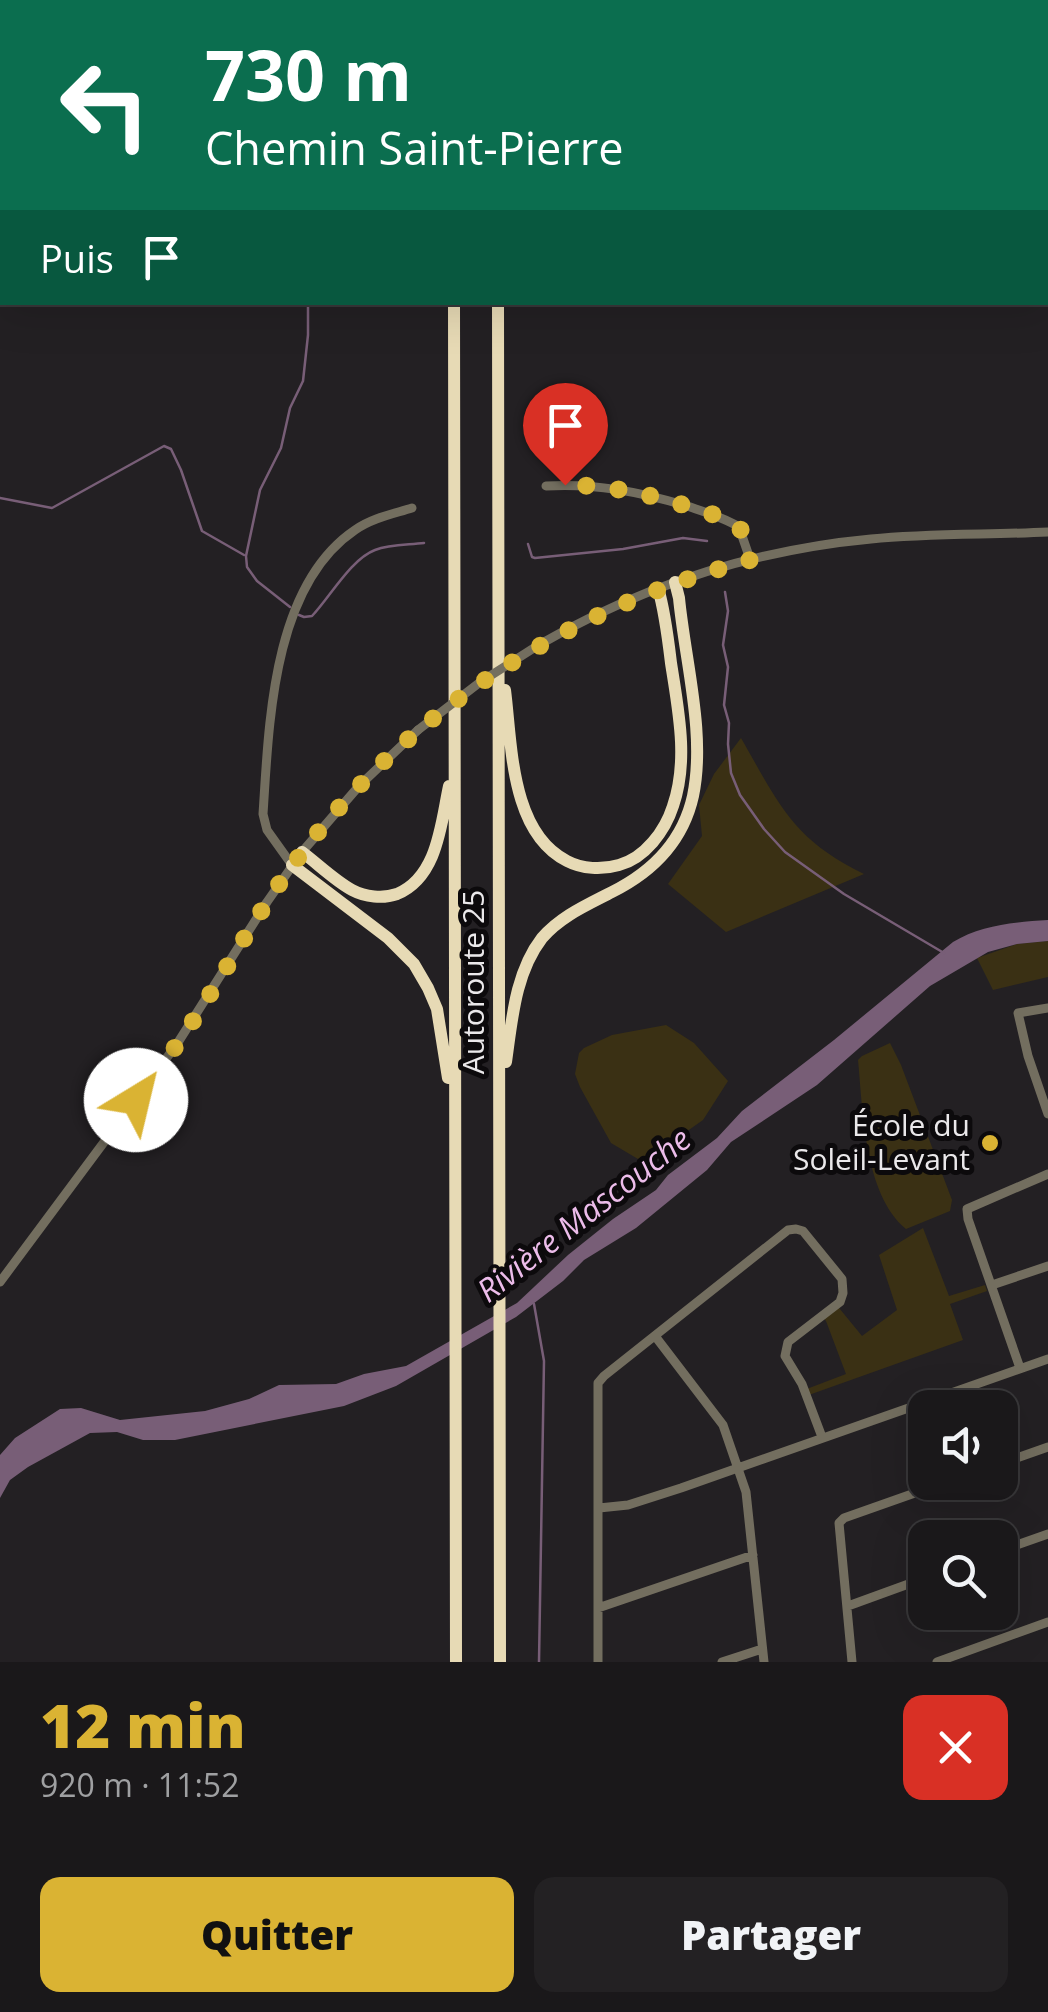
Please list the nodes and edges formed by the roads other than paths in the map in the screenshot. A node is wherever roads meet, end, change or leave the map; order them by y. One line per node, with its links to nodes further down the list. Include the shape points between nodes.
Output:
1 (454, 305): 10 (highway, Autoroute 25)
2 (498, 305): 9 (highway, Autoroute 25)
3 (546, 486): 6 (street, via 618,488 719,517 741,530)
4 (412, 508): 11 (street, via 364,525 337,545 313,576 288,630 277,669 263,814)
5 (1048, 532): 6 (street, via 876,538)
6 (750, 560): 7 (street)
7 (675, 582): 8 (street); 15 (highway, via 697,744 686,818 654,865 568,916 536,948 516,999)
8 (658, 588): 9 (highway, via 678,715 679,781 661,831 620,865 572,864 532,827 516,781); 12 (street, bridge, via 537,646 479,683 359,786)
9 (498, 637): 15 (highway, Autoroute 25)
10 (454, 759): 12 (highway, via 435,847 409,888 388,896 357,892); 17 (highway, Autoroute 25)
11 (284, 850): 12 (street); 13 (street)
12 (302, 852): 13 (street)
13 (292, 865): 17 (highway, via 395,944 424,980 441,1024); 20 (street, via 177,1044)
14 (1048, 1008): 16 (street, via 1018,1013)
15 (499, 1104): 40 (highway, Autoroute 25)
16 (1048, 1114)
17 (455, 1127): 39 (highway, Autoroute 25)
18 (1048, 1174): 21 (street, via 967,1209)
19 (1048, 1266): 21 (street)
20 (0, 1282)
21 (992, 1285): 24 (street)
22 (655, 1336): 25 (street, via 788,1230 803,1231 843,1285 840,1302 788,1342 785,1356); 28 (street, via 723,1425); 30 (street, via 598,1383)
23 (1048, 1358): 24 (street)
24 (1020, 1368): 25 (street)
25 (822, 1437): 28 (street)
26 (1048, 1447): 27 (street)
27 (1018, 1458)
28 (738, 1467): 30 (street, via 628,1505); 33 (street)
29 (908, 1495): 35 (street, via 838,1523)
30 (599, 1508): 36 (street)
31 (1048, 1534): 32 (street)
32 (1018, 1545)
33 (753, 1554): 36 (street); 38 (street)
34 (908, 1584): 35 (street)
35 (848, 1606): 44 (street)
36 (598, 1608): 41 (street)
37 (1048, 1622): 45 (street)
38 (762, 1649): 42 (street); 43 (street)
39 (456, 1662)
40 (500, 1662)
41 (598, 1662)
42 (722, 1662)
43 (764, 1662)
44 (852, 1662)
45 (939, 1662)

